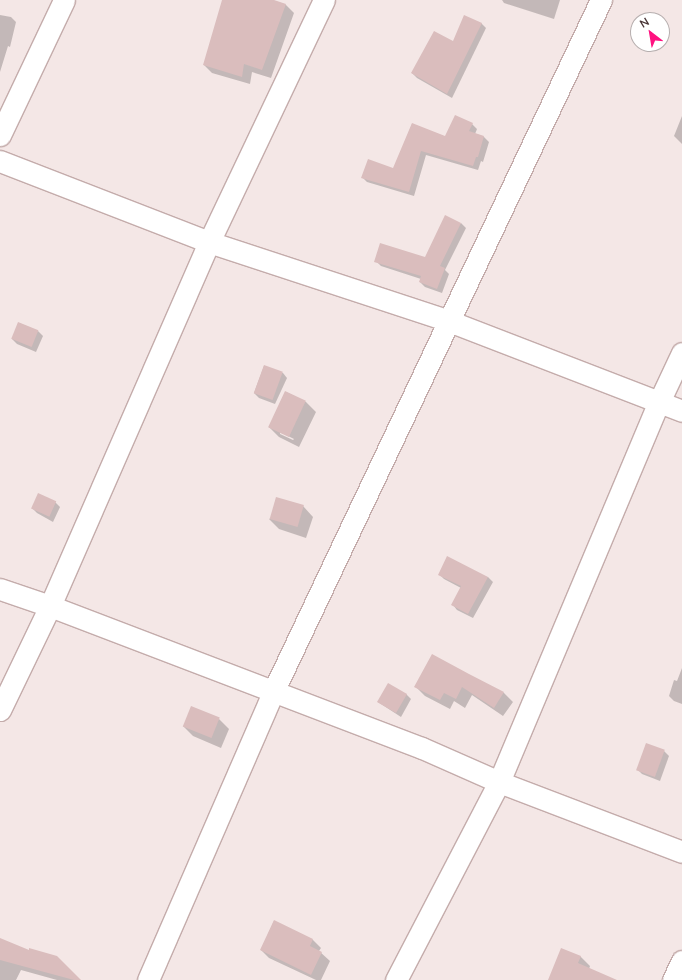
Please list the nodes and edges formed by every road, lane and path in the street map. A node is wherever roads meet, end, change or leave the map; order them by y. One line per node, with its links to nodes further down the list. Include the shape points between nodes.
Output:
1 (64, 0): 4 (street)
2 (324, 0): 6 (street)
3 (601, 0): 7 (street)
4 (0, 135)
5 (0, 161): 6 (street)
6 (209, 242): 7 (street); 12 (street)
7 (449, 321): 9 (street); 13 (street)
8 (682, 353): 9 (street)
9 (659, 402): 10 (street); 15 (street)
10 (682, 411)
11 (0, 589): 12 (street)
12 (50, 606): 13 (street); 14 (street)
13 (273, 692): 15 (street, via 422,748); 18 (street)
14 (0, 710)
15 (499, 782): 16 (street); 19 (street)
16 (682, 852)
17 (682, 960): 20 (street)
18 (148, 980)
19 (396, 980)
20 (673, 980)

